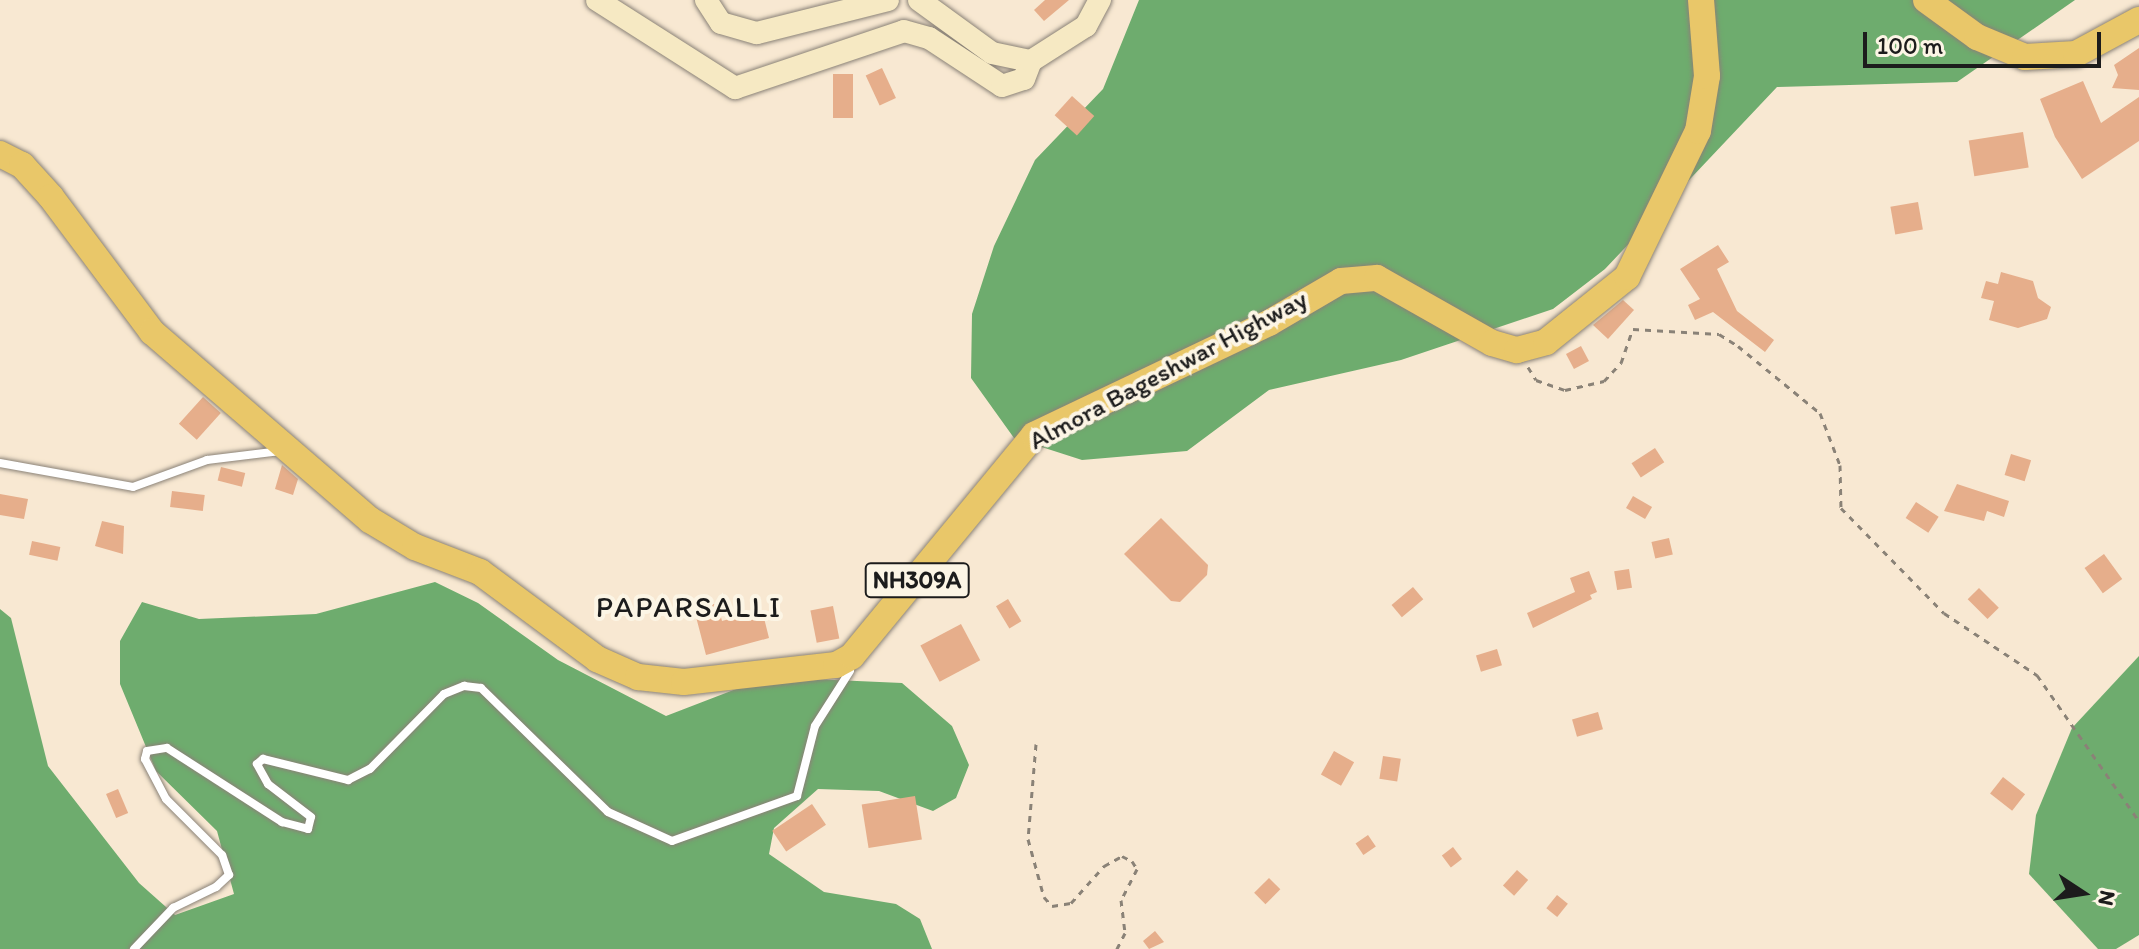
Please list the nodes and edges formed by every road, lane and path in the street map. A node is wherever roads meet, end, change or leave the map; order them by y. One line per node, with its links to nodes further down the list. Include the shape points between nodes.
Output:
1 (597, 0): 9 (main road, via 735,88 904,31 929,38 1002,86 1024,79)
2 (706, 0): 3 (main road, via 721,23 757,33)
3 (888, 0)
4 (919, 0): 9 (main road, via 992,53)
5 (1100, 0): 9 (main road, via 1086,26)
6 (1701, 0): 11 (highway, via 1707,76 1698,131 1652,231 1627,277 1546,342)
7 (1926, 0): 8 (highway, via 1977,37 2025,57 2076,54)
8 (2139, 20)
9 (1031, 61)
10 (0, 154): 12 (highway, Almora Bageshwar Highway / NH309A, via 22,165 51,197 152,332)
11 (1517, 350): 14 (highway, Almora Bageshwar Highway / NH309A, via 1492,343 1377,278 1341,281 1269,323 1034,435); 16 (path, via 1536,380 1565,390 1604,381 1621,363 1633,329 1719,334 1738,346 1820,413 1840,465 1841,508 1944,613 2037,675)
12 (285, 450): 13 (lane, via 207,460 133,487); 14 (highway, Almora Bageshwar Highway / NH309A, via 370,520 415,547 480,572 597,659 638,677 684,682 836,665 852,656)
13 (0, 463)
14 (878, 625): 17 (lane, via 867,658 842,676 815,726 797,796 672,841 608,812 481,688 464,686 444,694 370,769 348,780 263,759 257,764 268,784 311,817 308,829 282,822 167,748 147,751 145,759 166,799 222,855 229,875 173,908)
15 (1036, 744): 18 (path, via 1028,839 1044,897 1060,908 1104,866 1122,856 1132,861 1137,869 1121,900 1125,933)
16 (2139, 821)
17 (134, 949)
18 (1117, 949)

